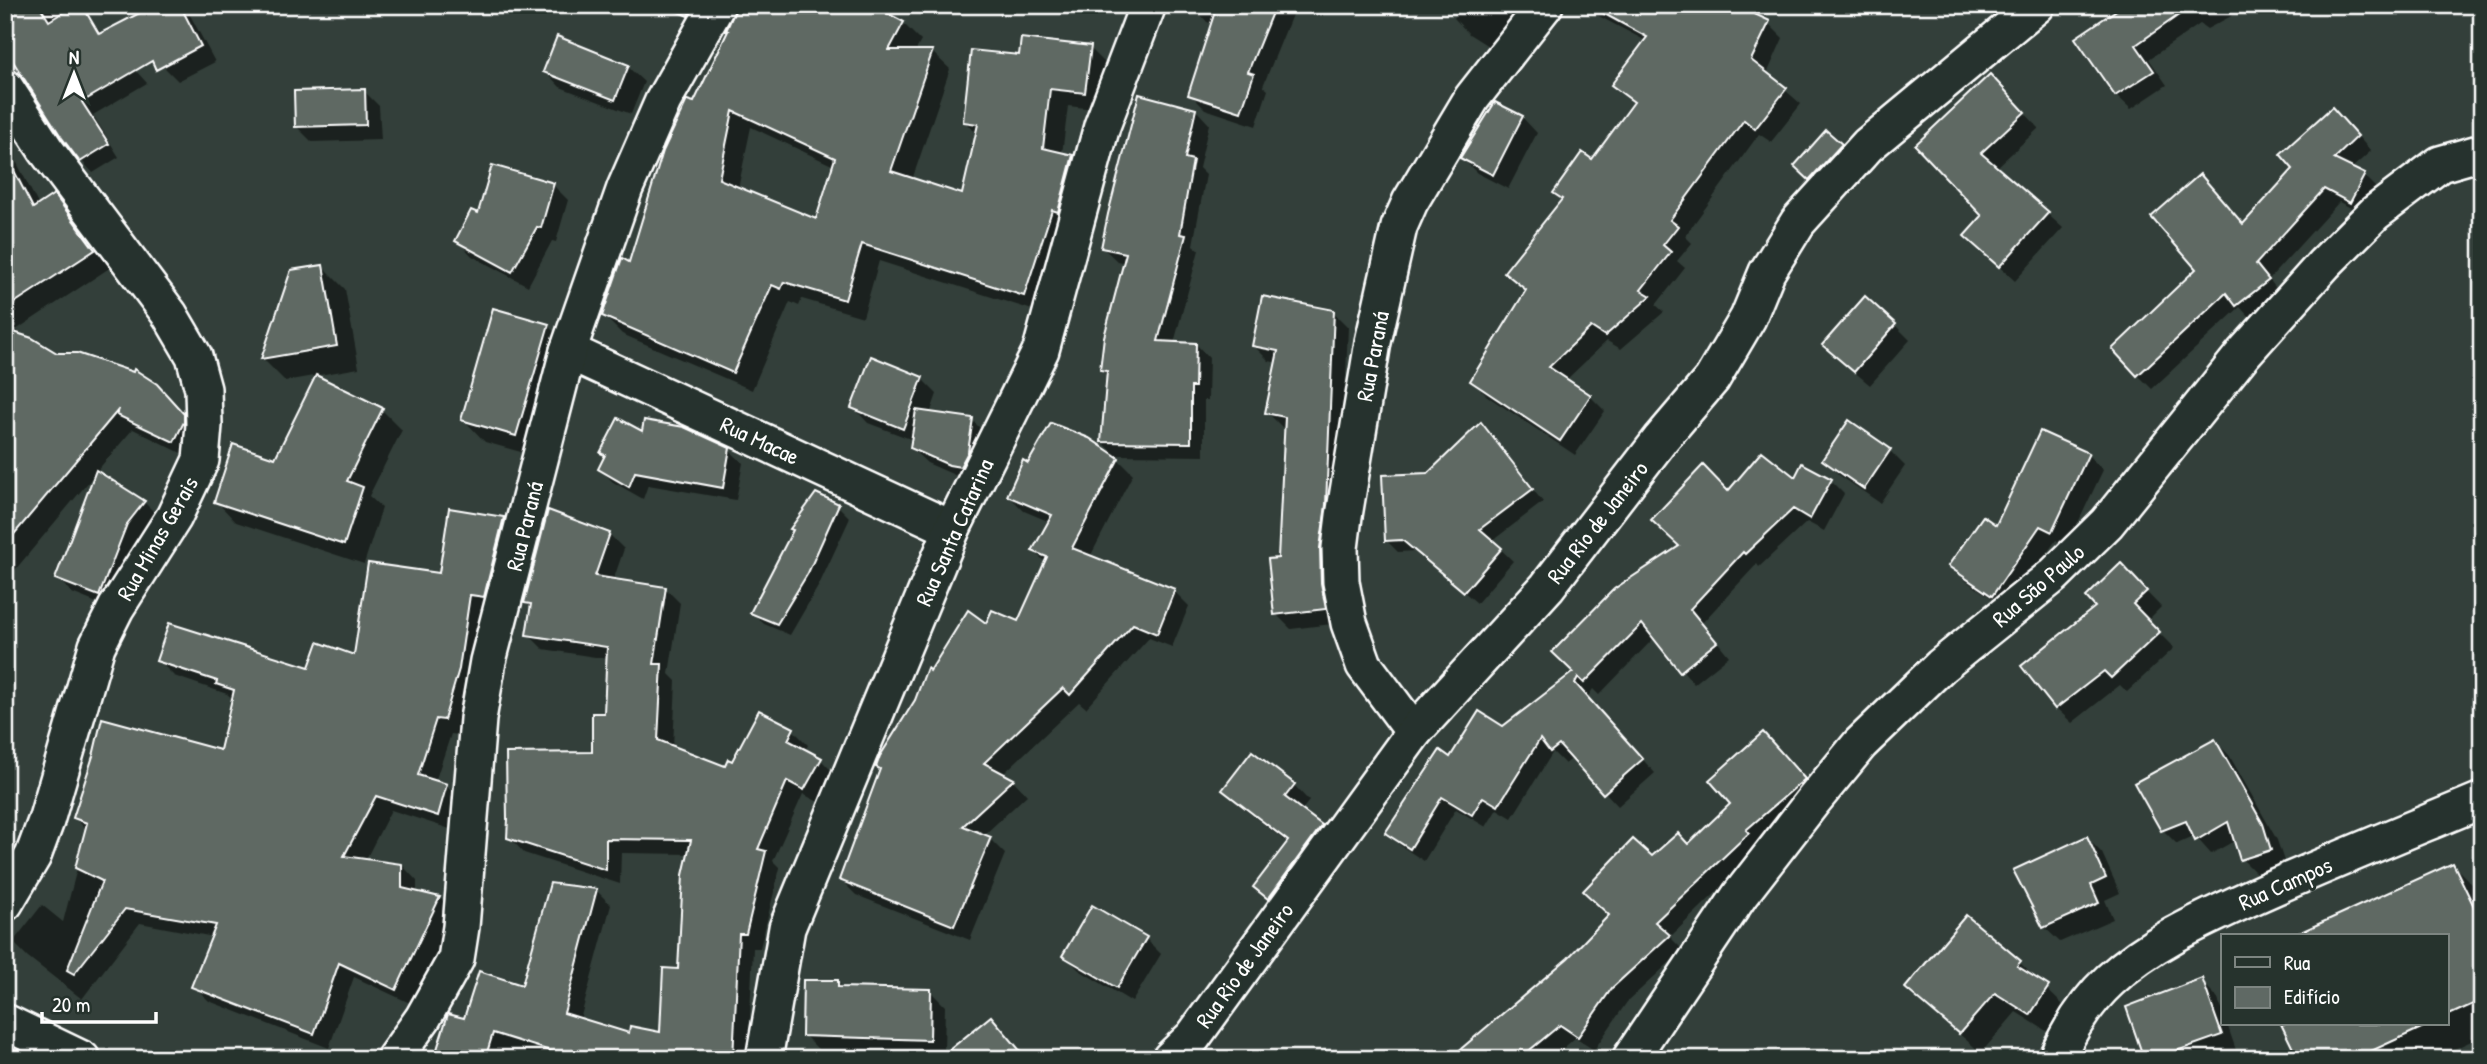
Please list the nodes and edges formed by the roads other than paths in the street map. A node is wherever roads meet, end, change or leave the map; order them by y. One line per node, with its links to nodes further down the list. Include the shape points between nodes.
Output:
1 (717, 5): 7 (street, Rua Paraná, via 663,101 625,188)
2 (1148, 5): 8 (street, Rua Santa Catarina, via 1102,126 1041,349)
3 (1545, 5): 9 (street, Rua Paraná, via 1472,98 1410,202 1399,227 1373,342 1341,537 1341,582 1364,664)
4 (2037, 5): 9 (street, Rua Rio de Janeiro, via 1868,145 1798,222 1712,379 1547,587)
5 (5, 87): 11 (street, Rua Minas Gerais, via 46,150 170,315 194,356 203,389 204,425 201,460 174,517 97,646 46,821 33,856)
6 (2482, 152): 17 (street, Rua São Paulo, via 2440,163 2375,214 2243,354 2108,523 2054,575 1941,666 1860,744 1740,895)
7 (568, 351): 8 (street, Rua Macae); 14 (street, Rua Paraná, via 488,661 478,719 456,959)
8 (952, 528): 15 (street, Rua Santa Catarina, via 788,928)
9 (1414, 732): 16 (street, Rua Rio de Janeiro, via 1193,1037)
10 (2482, 800): 18 (street, Rua Campos, via 2189,926 2110,980 2067,1034)
11 (5, 903)
12 (5, 1022): 13 (street)
13 (82, 1059)
14 (394, 1059)
15 (764, 1059)
16 (1170, 1059)
17 (1630, 1059)
18 (2056, 1059)

